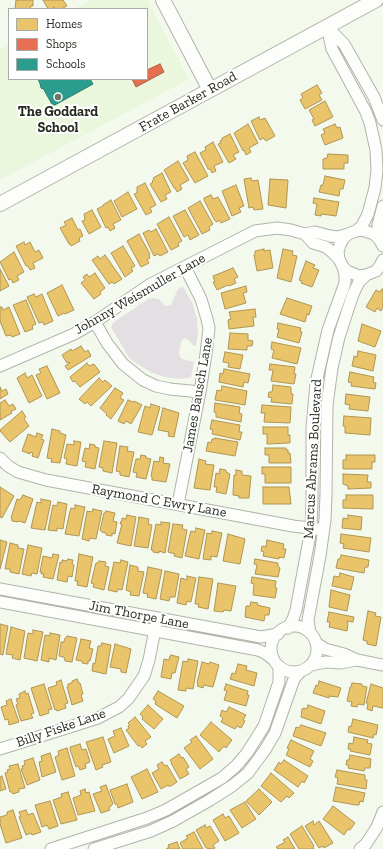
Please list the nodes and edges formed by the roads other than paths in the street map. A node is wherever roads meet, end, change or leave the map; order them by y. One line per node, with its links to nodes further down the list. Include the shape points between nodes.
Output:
1 (163, 0): 4 (street)
2 (376, 0): 3 (street, Frate Barker Road)
3 (327, 26): 4 (street, Frate Barker Road); 5 (street, via 346,48 374,97); 8 (street, via 332,49 366,112 376,145 375,188 368,214 362,226)
4 (210, 90): 6 (street, Frate Barker Road)
5 (383, 120)
6 (0, 204)
7 (383, 206): 10 (street, via 378,225)
8 (352, 233): 9 (street, Johnny Weismuller Lane, via 338,237 315,232); 10 (street, Johnny Weismuller Lane, via 369,231); 12 (street, Marcus Abrams Boulevard, via 343,239 340,245 338,252)
9 (305, 234): 12 (street, Johnny Weismuller Lane, via 313,242 326,247); 13 (street, Johnny Weismuller Lane, via 277,228 255,230)
10 (381, 242)
11 (383, 260): 14 (street, Marcus Abrams Boulevard)
12 (341, 263): 14 (street, Johnny Weismuller Lane, via 353,274); 20 (street, Marcus Abrams Boulevard, via 345,275 344,283 328,330 316,383 312,428)
13 (184, 267): 15 (street, Johnny Weismuller Lane, via 149,285); 17 (street, James Bausch Lane, via 201,299 209,328)
14 (375, 272): 21 (street, Marcus Abrams Boulevard, via 359,282 353,294 332,368 327,405)
15 (95, 322): 16 (street, Johnny Weismuller Lane, via 74,334); 17 (street, via 123,364 143,380 170,389)
16 (0, 366)
17 (200, 392): 19 (street, James Bausch Lane)
18 (0, 458): 19 (street, Raymond C Ewry Lane, via 8,466 29,476)
19 (178, 504): 20 (street, Raymond C Ewry Lane)
20 (311, 528): 21 (street, Raymond C Ewry Lane); 25 (street, Marcus Abrams Boulevard, via 296,610)
21 (323, 529): 27 (street, Marcus Abrams Boulevard, via 308,620)
22 (0, 589): 24 (street, Jim Thorpe Lane)
23 (0, 602): 26 (street, Jim Thorpe Lane)
24 (157, 619): 26 (street, Billy Fiske Lane); 28 (street, Jim Thorpe Lane, via 260,638)
25 (288, 628): 27 (street, via 300,627); 28 (street)
26 (154, 632): 31 (street, Jim Thorpe Lane, via 258,650 266,653); 35 (street, Billy Fiske Lane, via 144,676 119,707 98,718)
27 (310, 633): 29 (street)
28 (278, 634): 31 (street, via 272,648)
29 (316, 643): 30 (street, via 325,649); 32 (street, via 316,654)
30 (357, 660): 32 (street); 33 (street)
31 (277, 663): 34 (street, via 289,671); 38 (street, via 279,682 264,726 248,753 236,766 222,778 166,810)
32 (311, 665): 34 (street)
33 (383, 665)
34 (301, 671): 39 (street, via 294,679 275,733 248,773 232,786 173,821)
35 (0, 749)
36 (383, 812): 37 (street)
37 (380, 828): 41 (street)
38 (100, 833): 39 (street); 40 (street)
39 (101, 848)
40 (51, 849)
41 (360, 849)

